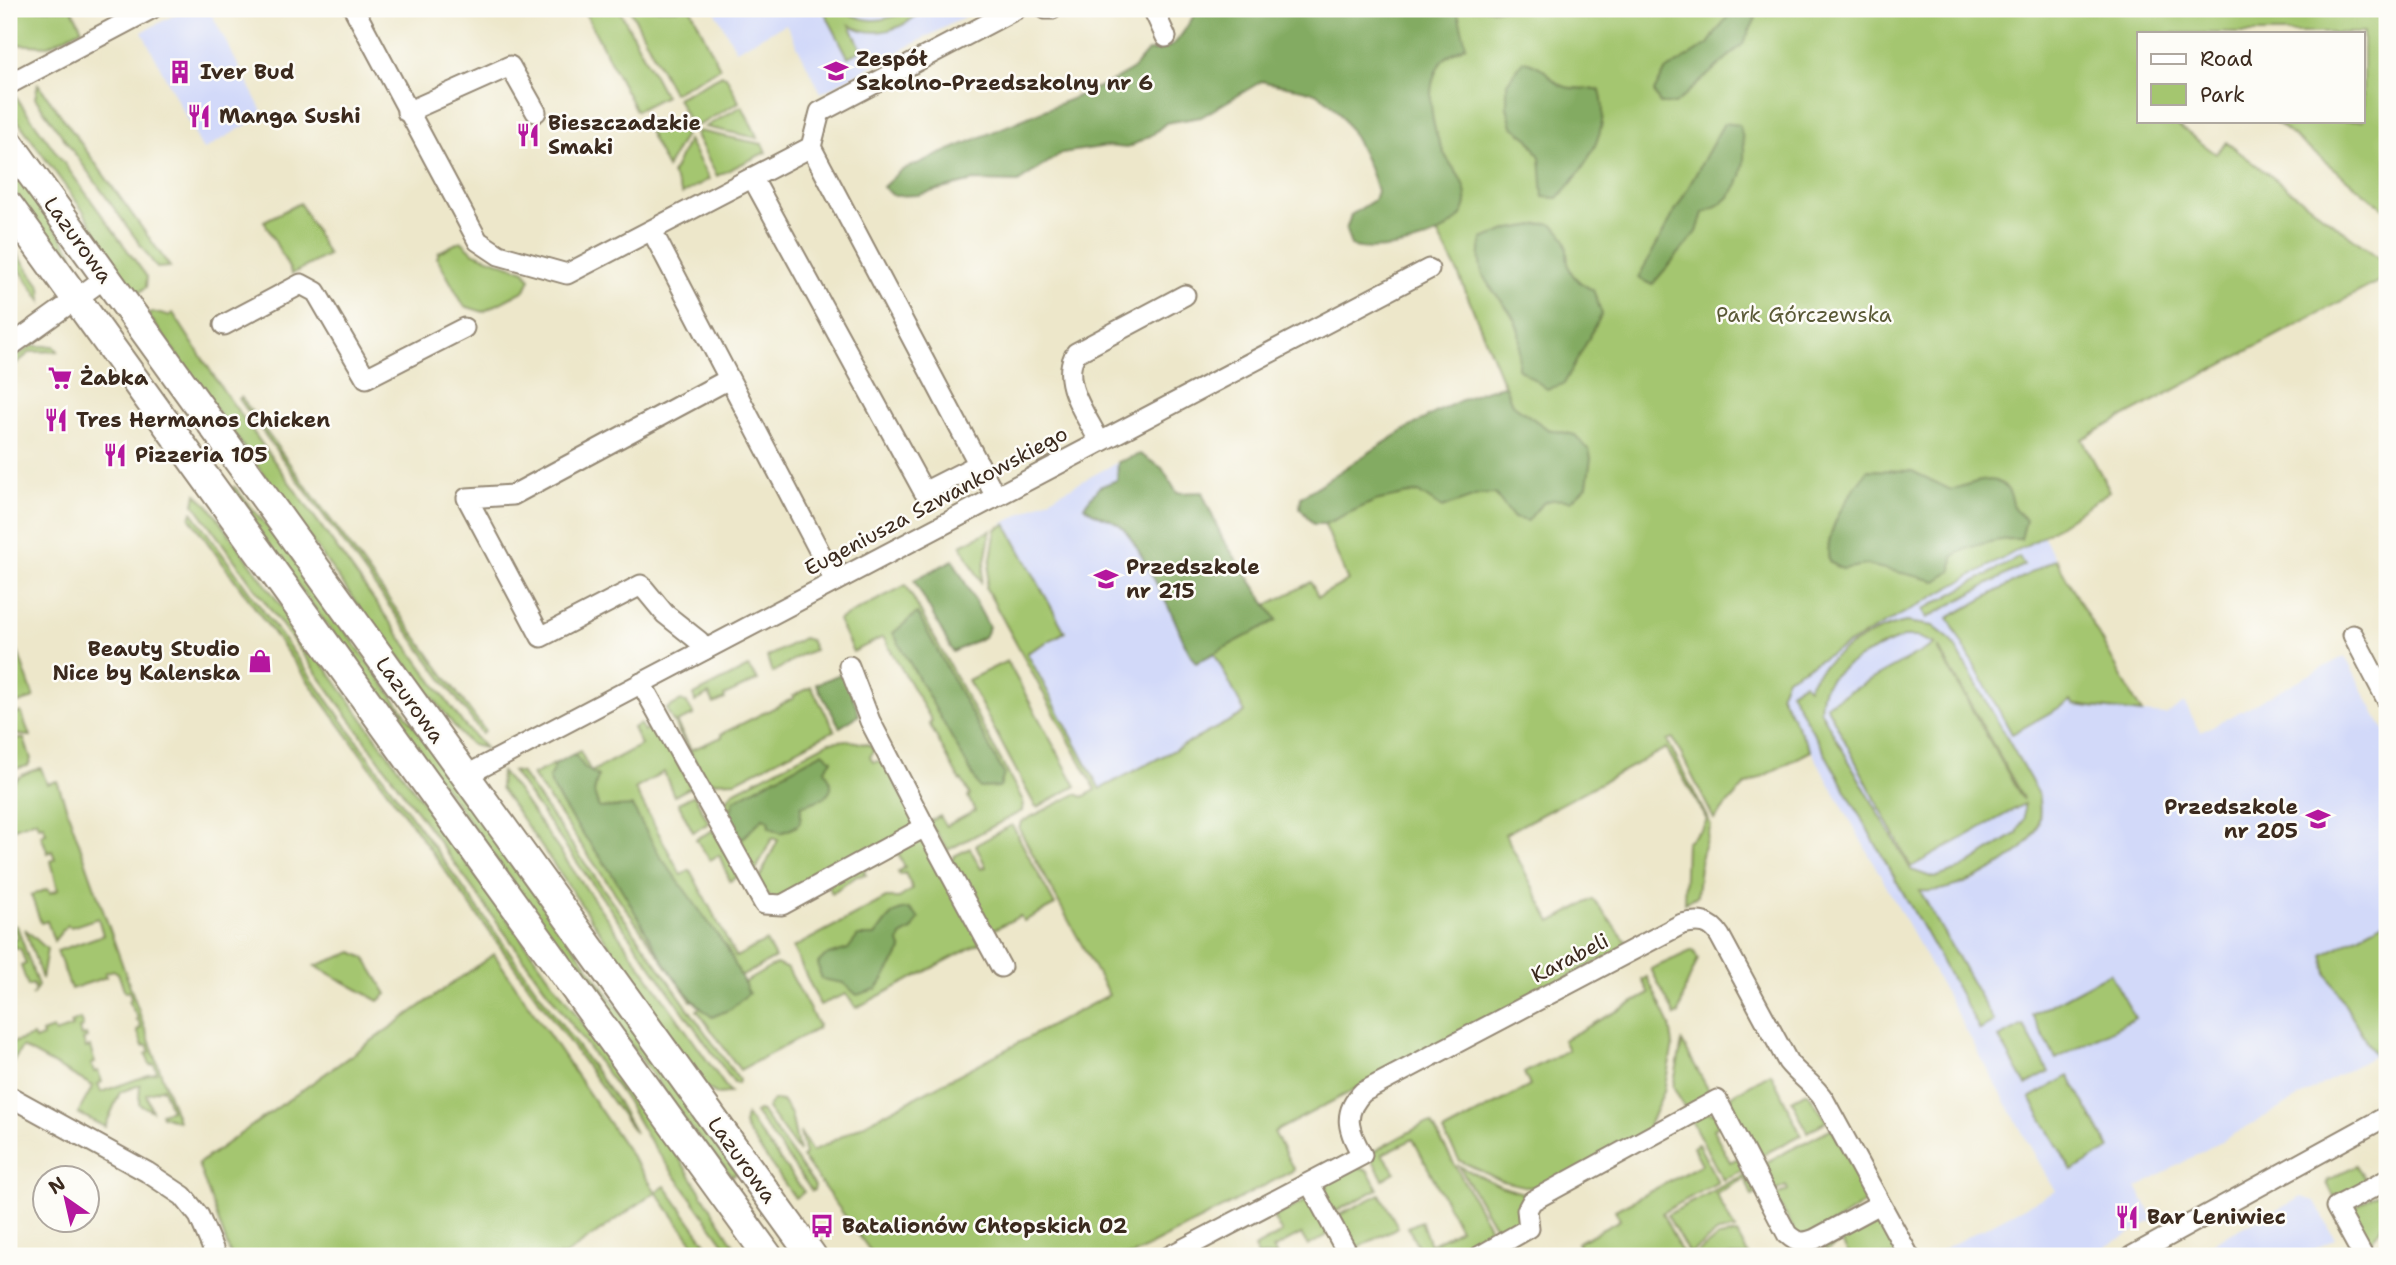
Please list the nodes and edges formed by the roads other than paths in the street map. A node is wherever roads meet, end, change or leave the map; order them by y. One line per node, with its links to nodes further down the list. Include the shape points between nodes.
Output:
1 (151, 9): 8 (street)
2 (354, 9): 9 (street)
3 (1016, 9): 12 (street, via 820,112)
4 (1046, 9): 5 (street)
5 (1052, 9)
6 (1153, 9): 7 (street)
7 (1166, 37)
8 (9, 84)
9 (407, 111): 10 (street, via 510,66); 15 (street, via 478,242 487,250 567,274)
10 (536, 113)
11 (9, 143): 17 (main road, Lazurowa)
12 (811, 148): 13 (street); 25 (street)
13 (753, 179): 15 (street); 25 (street, via 924,492)
14 (9, 206): 19 (main road, Lazurowa)
15 (652, 231): 23 (street)
16 (1429, 269): 24 (street, Eugeniusza Szwankowskiego)
17 (105, 278): 19 (street); 33 (main road, Lazurowa)
18 (1185, 295): 24 (street, via 1076,353 1069,378)
19 (76, 299): 22 (street); 42 (main road, Lazurowa)
20 (224, 325): 21 (street, via 301,284 316,292 366,378)
21 (464, 328)
22 (9, 347)
23 (729, 379): 27 (street); 29 (street, via 513,495 467,498 541,637 641,585)
24 (1099, 441): 26 (street, Eugeniusza Szwankowskiego)
25 (979, 464): 26 (street)
26 (995, 495): 27 (street, Eugeniusza Szwankowskiego)
27 (835, 581): 29 (street, Eugeniusza Szwankowskiego)
28 (2353, 635): 32 (street)
29 (704, 650): 31 (street, Eugeniusza Szwankowskiego)
30 (849, 666): 34 (street, via 870,722)
31 (641, 684): 33 (street, Eugeniusza Szwankowskiego); 34 (street, via 764,904 782,905)
32 (2387, 700)
33 (466, 776): 43 (main road, Lazurowa)
34 (925, 827): 35 (street)
35 (1001, 967)
36 (9, 1096): 41 (street, via 183,1196 199,1216)
37 (2387, 1116): 48 (street)
38 (2387, 1180): 49 (street, via 2336,1207)
39 (1310, 1184): 40 (street, Karabeli, via 1362,1155 1347,1121 1349,1109 1363,1092 1695,921 1715,928 1788,1062 1824,1100); 44 (street, Karabeli); 45 (street)
40 (1880, 1204): 46 (street, via 1804,1244 1795,1241 1787,1234 1717,1100 1532,1201 1527,1210 1528,1228); 47 (street, Karabeli)
41 (216, 1256)
42 (768, 1256)
43 (811, 1256)
44 (1170, 1256)
45 (1349, 1256)
46 (1480, 1256)
47 (1909, 1256)
48 (2132, 1256)
49 (2363, 1256)

